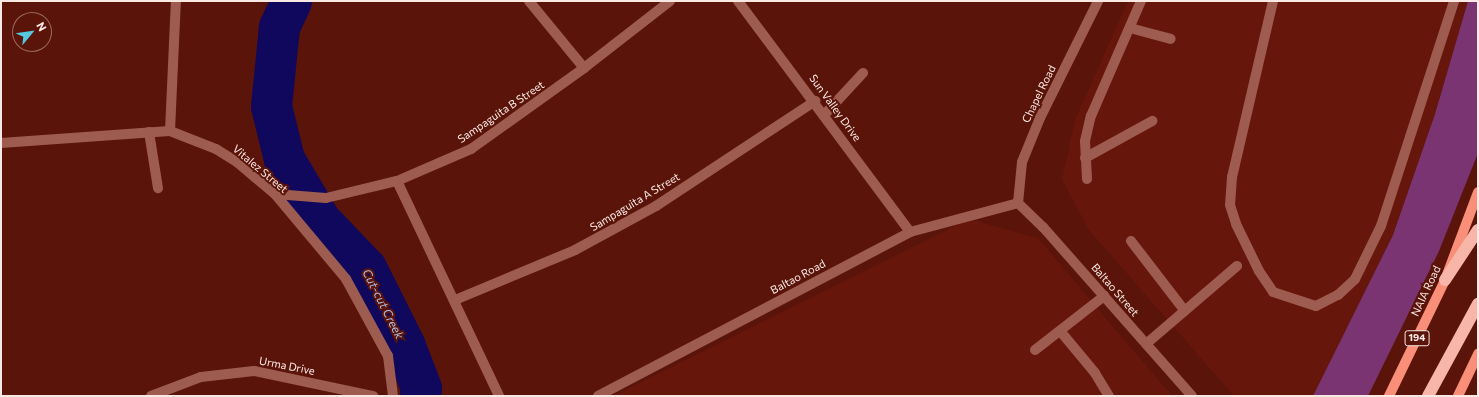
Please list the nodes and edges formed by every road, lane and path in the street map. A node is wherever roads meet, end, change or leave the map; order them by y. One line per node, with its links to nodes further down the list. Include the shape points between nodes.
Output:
1 (176, 1): 16 (street)
2 (529, 1): 11 (street)
3 (670, 1): 11 (street, Sampaguita B Street)
4 (738, 1): 13 (street, Sun Valley Drive)
5 (1098, 1): 25 (street, Chapel Road, via 1040,118 1022,162)
6 (1141, 1): 9 (street)
7 (1272, 1): 8 (street, via 1232,177 1230,205 1242,237 1273,292 1316,306 1338,295 1355,279 1381,226)
8 (1454, 1)
9 (1130, 28): 10 (street); 19 (street, via 1091,116 1085,141)
10 (1171, 39)
11 (584, 68): 21 (street, Sampaguita B Street, via 471,149)
12 (863, 73): 14 (street)
13 (815, 101): 14 (street, Sun Valley Drive); 32 (street, Sampaguita A Street, via 656,206 582,247)
14 (825, 114): 27 (street, Sun Valley Drive)
15 (1152, 121): 19 (street)
16 (170, 131): 17 (street, Vitalez Street); 24 (street, Vitalez Street, via 216,149 238,163)
17 (149, 132): 18 (street, Vitalez Street); 22 (street)
18 (1, 143)
19 (1085, 158): 20 (street)
20 (1087, 179)
21 (397, 181): 24 (street, Sampaguita B Street, via 326,198); 32 (street)
22 (158, 188)
23 (1478, 192): 30 (main road, NAIA Road / 194)
24 (275, 194): 41 (street, Vitalez Street, via 338,268 350,286 388,356)
25 (1018, 203): 27 (street, Baltao Road); 31 (street, Baltao Street, via 1043,227)
26 (1478, 230): 30 (highway)
27 (910, 232): 43 (street, Baltao Road)
28 (1131, 241): 34 (street)
29 (1237, 266): 34 (street)
30 (1445, 280): 46 (main road, NAIA Road / 194)
31 (1104, 296): 35 (street); 36 (street, Baltao Street)
32 (454, 300): 42 (street)
33 (1478, 304): 47 (highway)
34 (1185, 311): 36 (street)
35 (1061, 332): 37 (street); 44 (street, via 1095,373)
36 (1146, 344): 45 (street, Baltao Street)
37 (1035, 350)
38 (1478, 354): 48 (main road)
39 (151, 396): 40 (street, Urma Drive, via 201,377 254,371)
40 (373, 396)
41 (393, 396)
42 (499, 396)
43 (598, 396)
44 (1109, 396)
45 (1192, 396)
46 (1389, 396)
47 (1428, 396)
48 (1458, 396)

